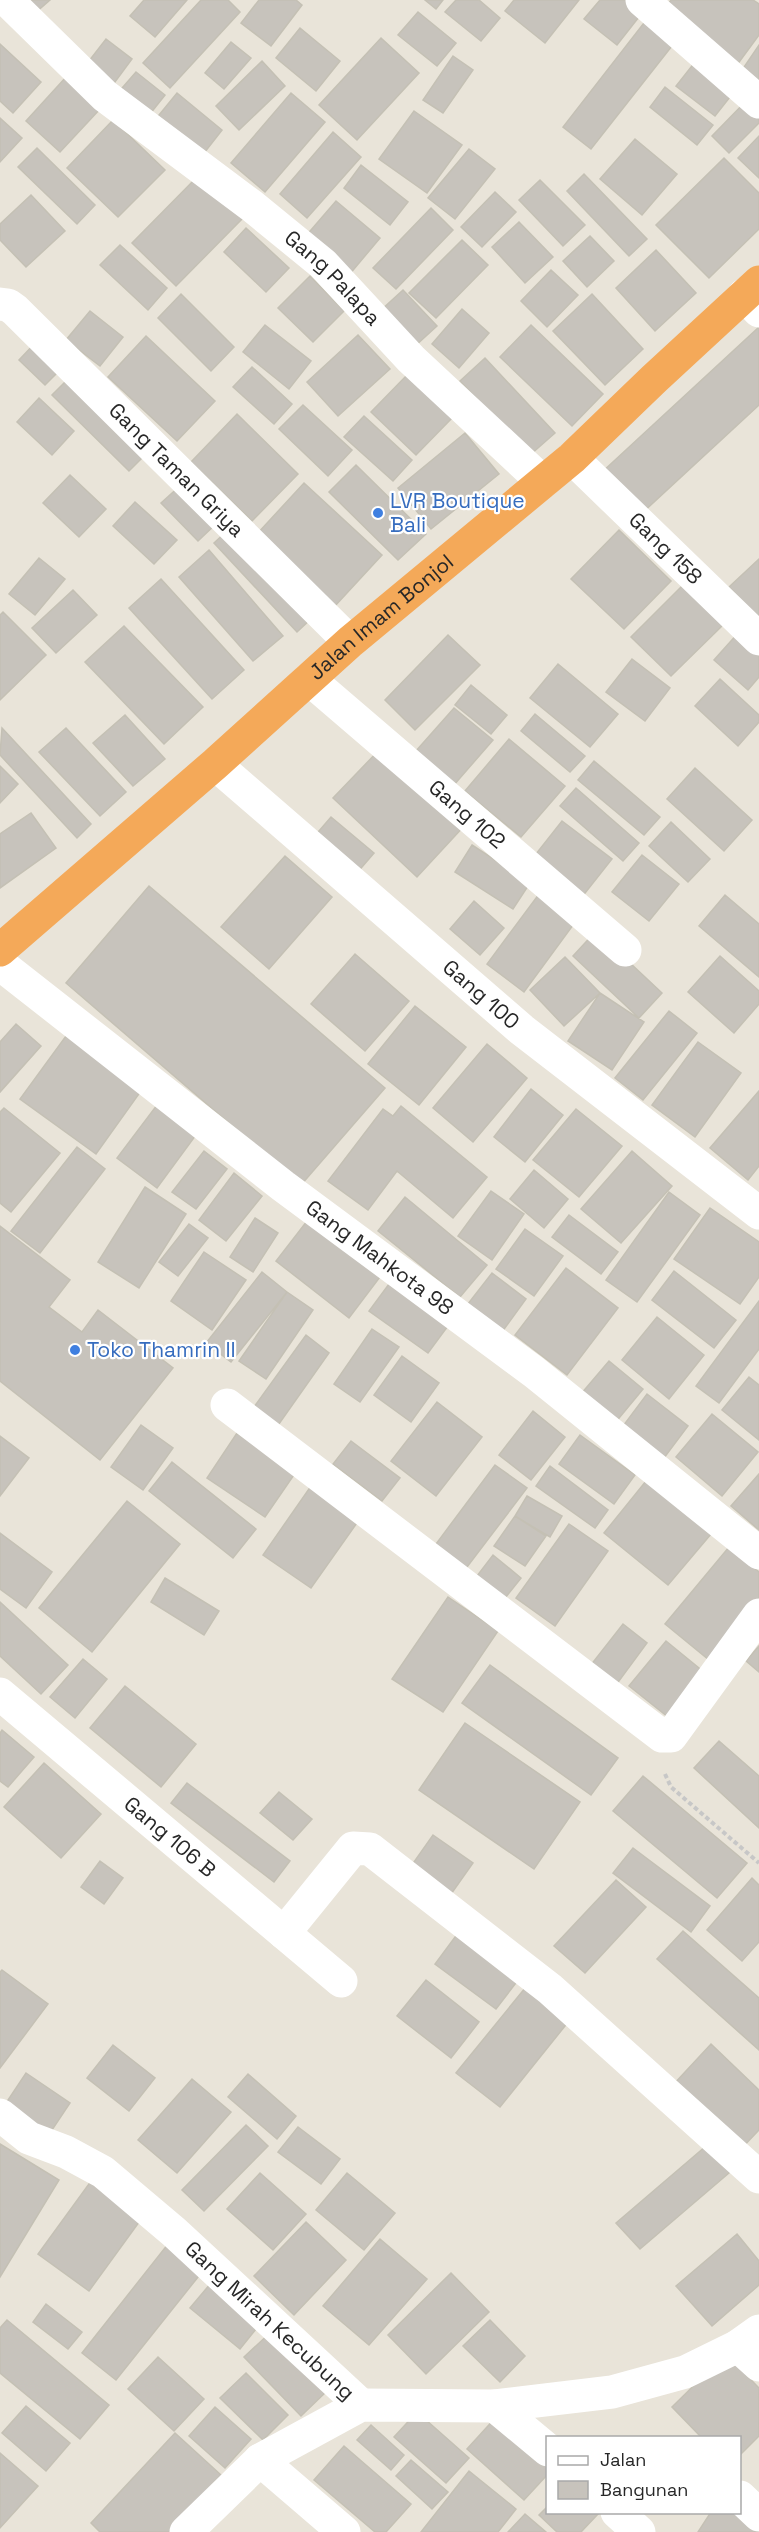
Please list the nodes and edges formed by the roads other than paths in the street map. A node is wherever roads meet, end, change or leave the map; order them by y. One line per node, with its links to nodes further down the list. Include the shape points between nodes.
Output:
1 (7, 0): 7 (street, Gang Palapa, via 105,96 323,264 411,359)
2 (642, 0): 3 (street)
3 (759, 102)
4 (754, 296): 6 (highway, Jalan Imam Bonjol)
5 (0, 304): 9 (street, Gang Taman Griya, via 15,310)
6 (572, 458): 7 (highway, Jalan Imam Bonjol); 8 (street, Gang 158)
7 (543, 482): 9 (highway, Jalan Imam Bonjol)
8 (759, 639)
9 (350, 642): 10 (highway, Jalan Imam Bonjol)
10 (309, 679): 11 (highway, Jalan Imam Bonjol); 13 (street, Gang 102)
11 (215, 764): 12 (highway, Jalan Imam Bonjol); 15 (street, Gang 100, via 522,1030)
12 (0, 950)
13 (625, 950)
14 (0, 964): 17 (street, Gang Mahkota 98, via 283,1186 534,1372)
15 (759, 1213)
16 (226, 1405): 18 (street, via 662,1736 671,1736)
17 (759, 1553)
18 (759, 1616)
19 (0, 1694): 20 (street, Gang 106 B)
20 (284, 1933): 21 (street, Gang 106 B); 23 (street, via 353,1848 370,1849 550,1989)
21 (340, 1981)
22 (0, 2115): 25 (street, Gang Mirah Kecubung, via 29,2138 103,2172 174,2232)
23 (759, 2177)
24 (752, 2348): 26 (street, via 612,2392)
25 (361, 2405): 26 (street); 28 (street, Gang Mirah Kecubung)
26 (495, 2406): 27 (street)
27 (546, 2448)
28 (260, 2460): 32 (street, Gang Mirah Kecubung); 33 (street)
29 (741, 2498): 31 (street)
30 (619, 2514): 34 (street)
31 (759, 2515)
32 (192, 2530)
33 (344, 2532)
34 (639, 2532)

